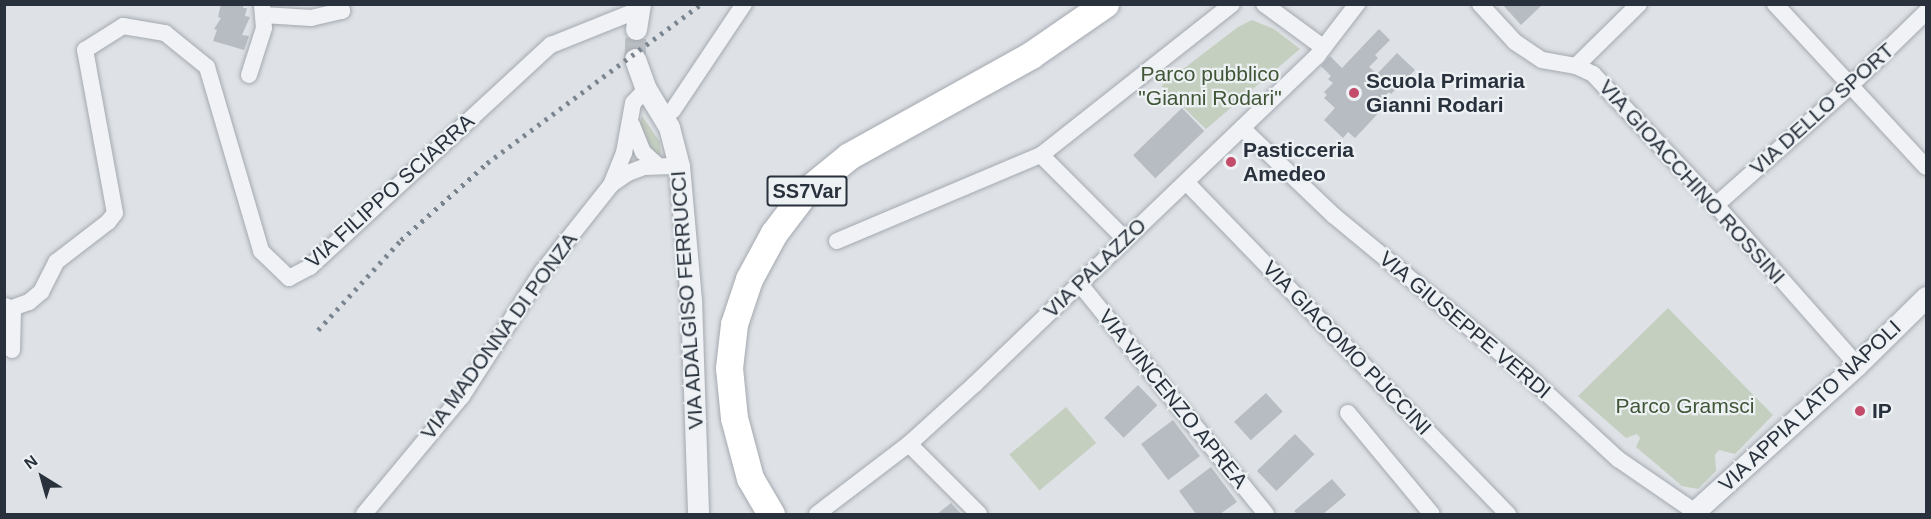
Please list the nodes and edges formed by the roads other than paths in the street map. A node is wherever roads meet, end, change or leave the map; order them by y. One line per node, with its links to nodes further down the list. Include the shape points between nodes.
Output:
1 (340, 4): 11 (street, via 342,11 311,18)
2 (744, 4): 20 (street, via 680,101)
3 (1080, 4): 42 (main road, via 1022,44 847,138 797,176 759,221 734,270 717,324 712,369 716,418 734,482)
4 (1105, 4): 43 (main road, SS7Var, via 1031,55 849,156 806,192 774,233 749,279 738,313 729,368 734,418 750,478)
5 (1232, 4): 23 (street)
6 (1264, 4): 14 (street)
7 (1358, 4): 14 (street, VIA PALAZZO)
8 (1480, 4): 16 (street, VIA GIOACCHINO ROSSINI, via 1515,42 1542,60)
9 (1639, 4): 16 (street)
10 (1775, 4): 18 (street)
11 (262, 10): 17 (street, via 264,28)
12 (1926, 12): 18 (street, VIA DELLO SPORT)
13 (638, 14): 34 (street, VIA FILIPPO SCIARRA, via 550,45 310,267 289,278 261,251 207,67 165,33 123,26 86,50 115,213 56,262 41,292 29,302)
14 (1324, 48): 22 (street, VIA PALAZZO)
15 (635, 59): 19 (street, VIA ADALGISO FERRUCCI)
16 (1576, 66): 29 (street, VIA GIOACCHINO ROSSINI, via 1593,74)
17 (249, 75)
18 (1850, 86): 26 (street); 29 (street, VIA DELLO SPORT)
19 (646, 89): 20 (street, VIA ADALGISO FERRUCCI); 21 (street, VIA MADONNA DI PONZA, via 633,103)
20 (664, 117): 25 (street, VIA ADALGISO FERRUCCI)
21 (631, 124): 24 (street, via 643,152); 28 (street, VIA MADONNA DI PONZA)
22 (1242, 128): 27 (street, VIA PALAZZO); 39 (street, VIA GIUSEPPE VERDI, via 1333,215 1527,375 1618,459)
23 (1041, 155): 30 (street); 31 (street)
24 (657, 165): 25 (street, VIA MADONNA DI PONZA); 28 (street, VIA MADONNA DI PONZA, via 628,173)
25 (679, 166): 41 (street, VIA ADALGISO FERRUCCI, via 691,300)
26 (1926, 167)
27 (1186, 182): 30 (street, VIA PALAZZO); 48 (street, VIA GIACOMO PUCCINI)
28 (611, 185): 40 (street, VIA MADONNA DI PONZA, via 542,272 462,396)
29 (1716, 205): 36 (street, VIA GIOACCHINO ROSSINI)
30 (1125, 239): 32 (street, VIA PALAZZO)
31 (837, 241)
32 (1079, 283): 38 (street, VIA PALAZZO); 46 (street, VIA VINCENZO APREA)
33 (1926, 297): 36 (street, VIA APPIA LATO NAPOLI)
34 (7, 308): 35 (street, VIA FILIPPO SCIARRA)
35 (12, 350)
36 (1857, 365): 39 (street, VIA APPIA LATO NAPOLI)
37 (1348, 414): 47 (street)
38 (909, 444): 44 (street, VIA PALAZZO); 45 (street)
39 (1694, 513)
40 (364, 514)
41 (698, 514)
42 (751, 514)
43 (771, 514)
44 (817, 514)
45 (979, 514)
46 (1266, 514)
47 (1432, 514)
48 (1509, 514)

